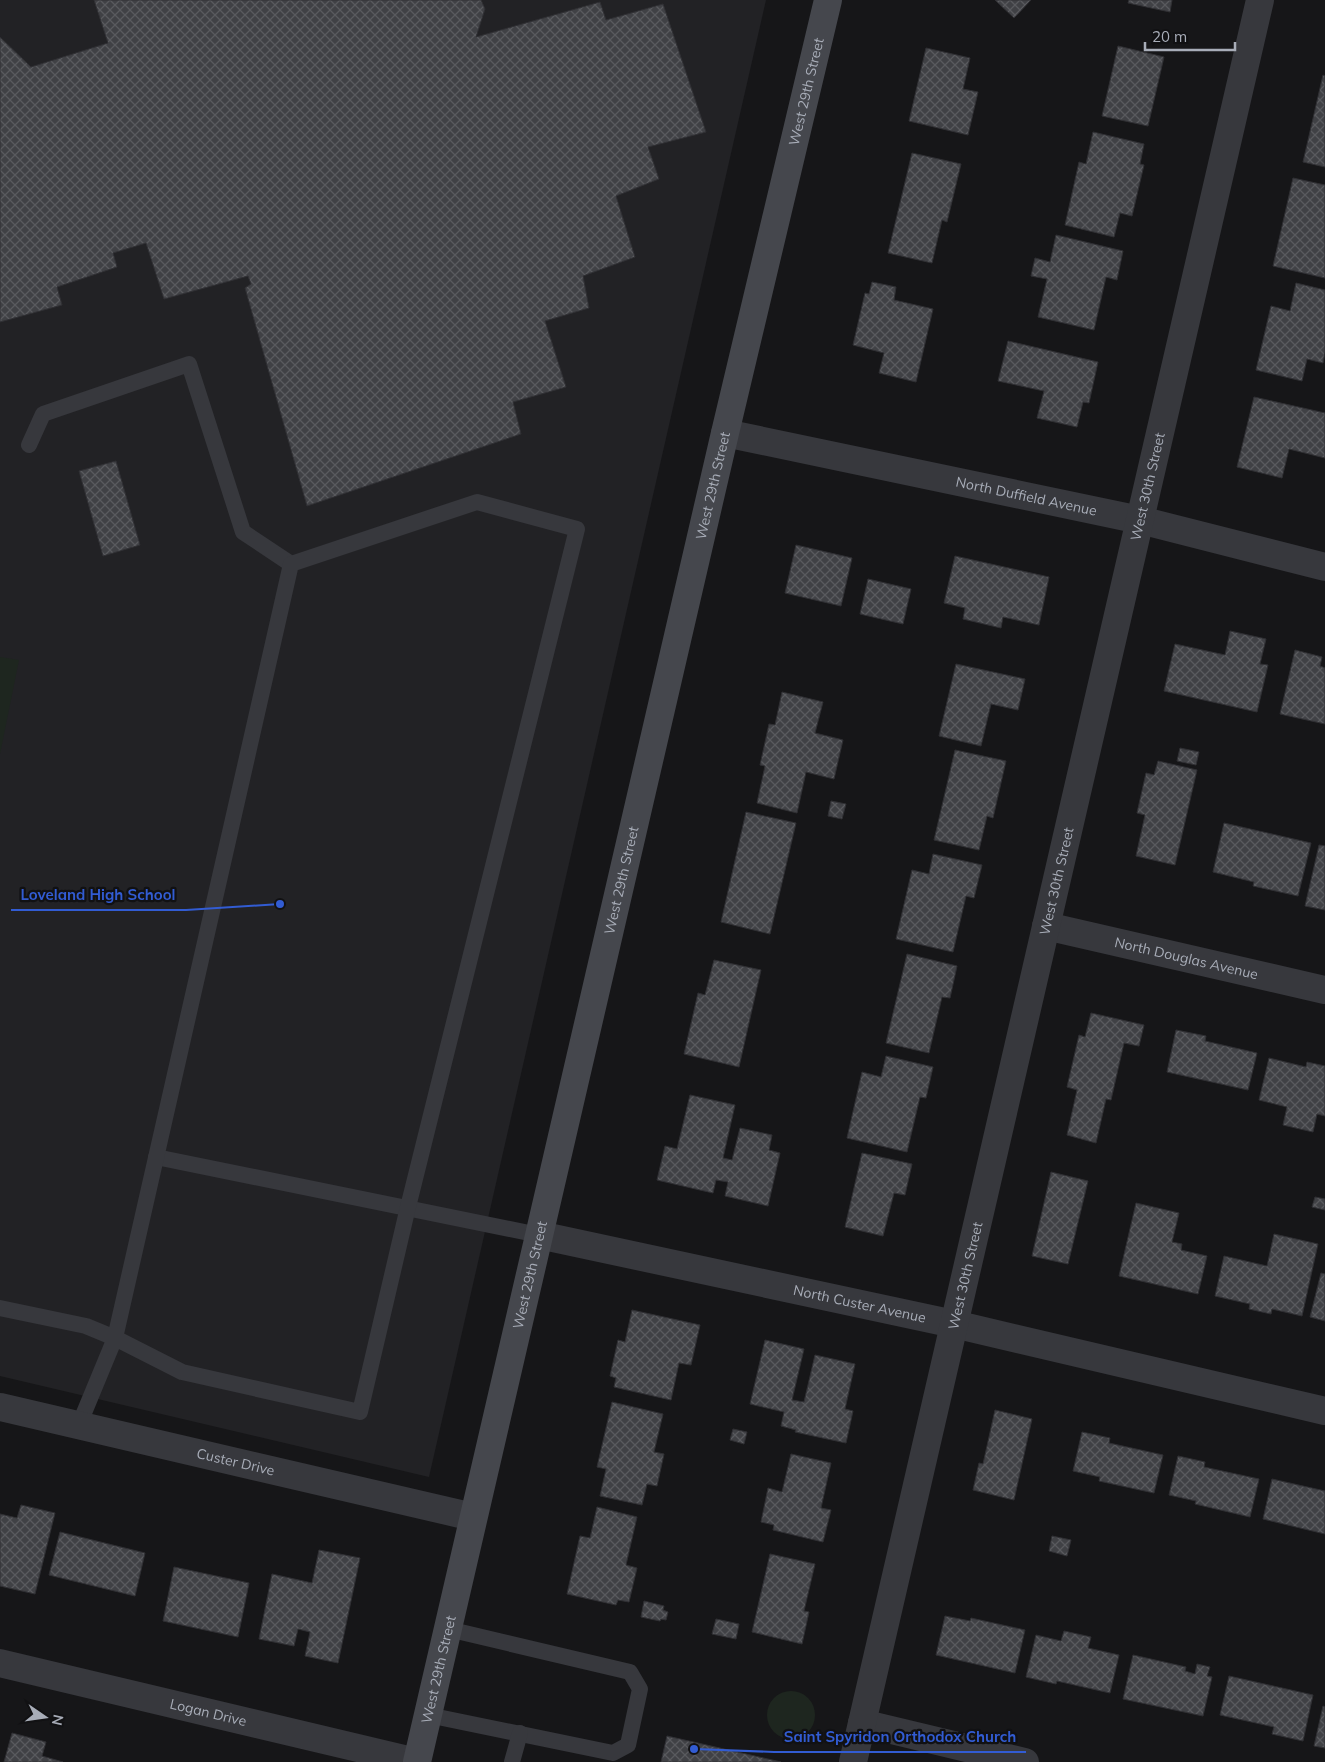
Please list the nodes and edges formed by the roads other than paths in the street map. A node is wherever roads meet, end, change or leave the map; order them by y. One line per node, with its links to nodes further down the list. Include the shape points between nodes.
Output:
1 (828, 0): 3 (main road, West 29th Street)
2 (1260, 0): 5 (street, West 30th Street)
3 (725, 433): 5 (street, North Duffield Avenue); 12 (main road, West 29th Street)
4 (29, 445): 6 (lane, via 43,414 189,364 243,532)
5 (1140, 520): 7 (street, North Duffield Avenue); 8 (street, West 30th Street)
6 (291, 564): 10 (lane); 11 (lane, via 477,502 577,529)
7 (1325, 567)
8 (1046, 926): 9 (street, North Douglas Avenue); 14 (street, West 30th Street)
9 (1325, 990)
10 (156, 1157): 11 (lane); 15 (lane)
11 (408, 1207): 12 (lane); 15 (lane, via 360,1412 182,1372)
12 (539, 1236): 14 (street, North Custer Avenue); 19 (main road, West 29th Street)
13 (0, 1308): 15 (lane, via 86,1326)
14 (954, 1324): 17 (street, North Custer Avenue); 23 (street, West 30th Street)
15 (115, 1338): 18 (lane)
16 (0, 1407): 18 (street, Custer Drive)
17 (1325, 1411)
18 (80, 1425): 19 (street, Custer Drive)
19 (474, 1517): 20 (main road, West 29th Street)
20 (448, 1629): 22 (main road, West 29th Street); 24 (lane, via 630,1672 640,1688 628,1745 613,1753)
21 (0, 1663): 25 (street, Logan Drive)
22 (428, 1715): 24 (lane); 25 (main road, West 29th Street)
23 (862, 1723): 27 (street, West 30th Street); 28 (street)
24 (520, 1733): 26 (lane)
25 (417, 1762)
26 (512, 1762)
27 (853, 1762)
28 (1025, 1762)

